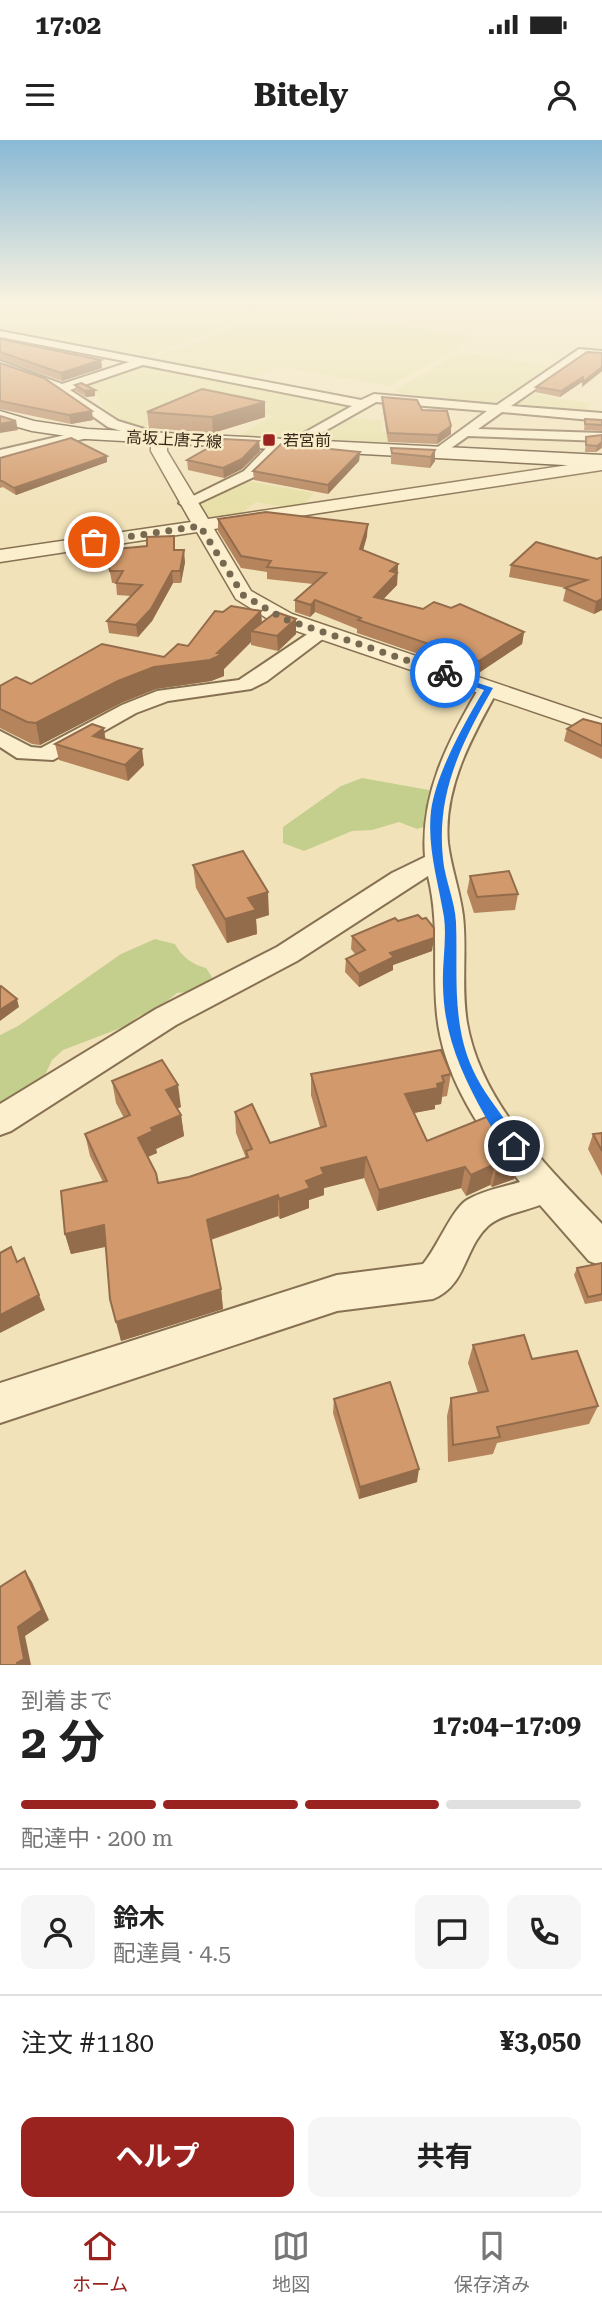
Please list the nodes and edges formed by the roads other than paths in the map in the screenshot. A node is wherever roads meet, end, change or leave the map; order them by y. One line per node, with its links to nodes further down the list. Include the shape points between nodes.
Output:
1 (23, 371): 5 (street)
2 (115, 371): 5 (street)
3 (188, 371): 7 (street)
4 (553, 371): 8 (street)
5 (60, 388): 16 (street, via 113,424)
6 (602, 402): 10 (street)
7 (362, 404): 8 (street, via 374,398); 17 (street)
8 (501, 407): 10 (street); 12 (street)
9 (0, 416): 13 (main road, 高坂上唐子線, via 40,428)
10 (584, 417): 11 (street); 14 (street)
11 (602, 417)
12 (465, 432): 14 (street); 18 (street)
13 (86, 434): 16 (main road, 高坂上唐子線); 19 (street)
14 (580, 436): 15 (street)
15 (602, 437)
16 (159, 438): 17 (main road, 高坂上唐子線); 21 (street, via 159,451)
17 (286, 445): 18 (main road, 高坂上唐子線); 21 (street, via 247,479)
18 (440, 452): 20 (main road, 高坂上唐子線)
19 (0, 454)
20 (598, 466): 22 (street)
21 (187, 503): 22 (street)
22 (200, 526): 23 (street); 24 (street, via 243,595 284,619)
23 (0, 556)
24 (321, 631): 25 (street); 27 (street, via 244,685 164,695 45,755 24,752)
25 (489, 688): 26 (street); 28 (street, via 460,737 446,773 436,810)
26 (602, 727)
27 (0, 737)
28 (437, 861): 29 (street, via 401,879 287,954 166,1017); 30 (street, via 450,919 453,1028 466,1070 498,1125)
29 (0, 1121)
30 (546, 1188): 31 (street); 32 (street, via 478,1212 433,1281 337,1293)
31 (602, 1249)
32 (0, 1403)

